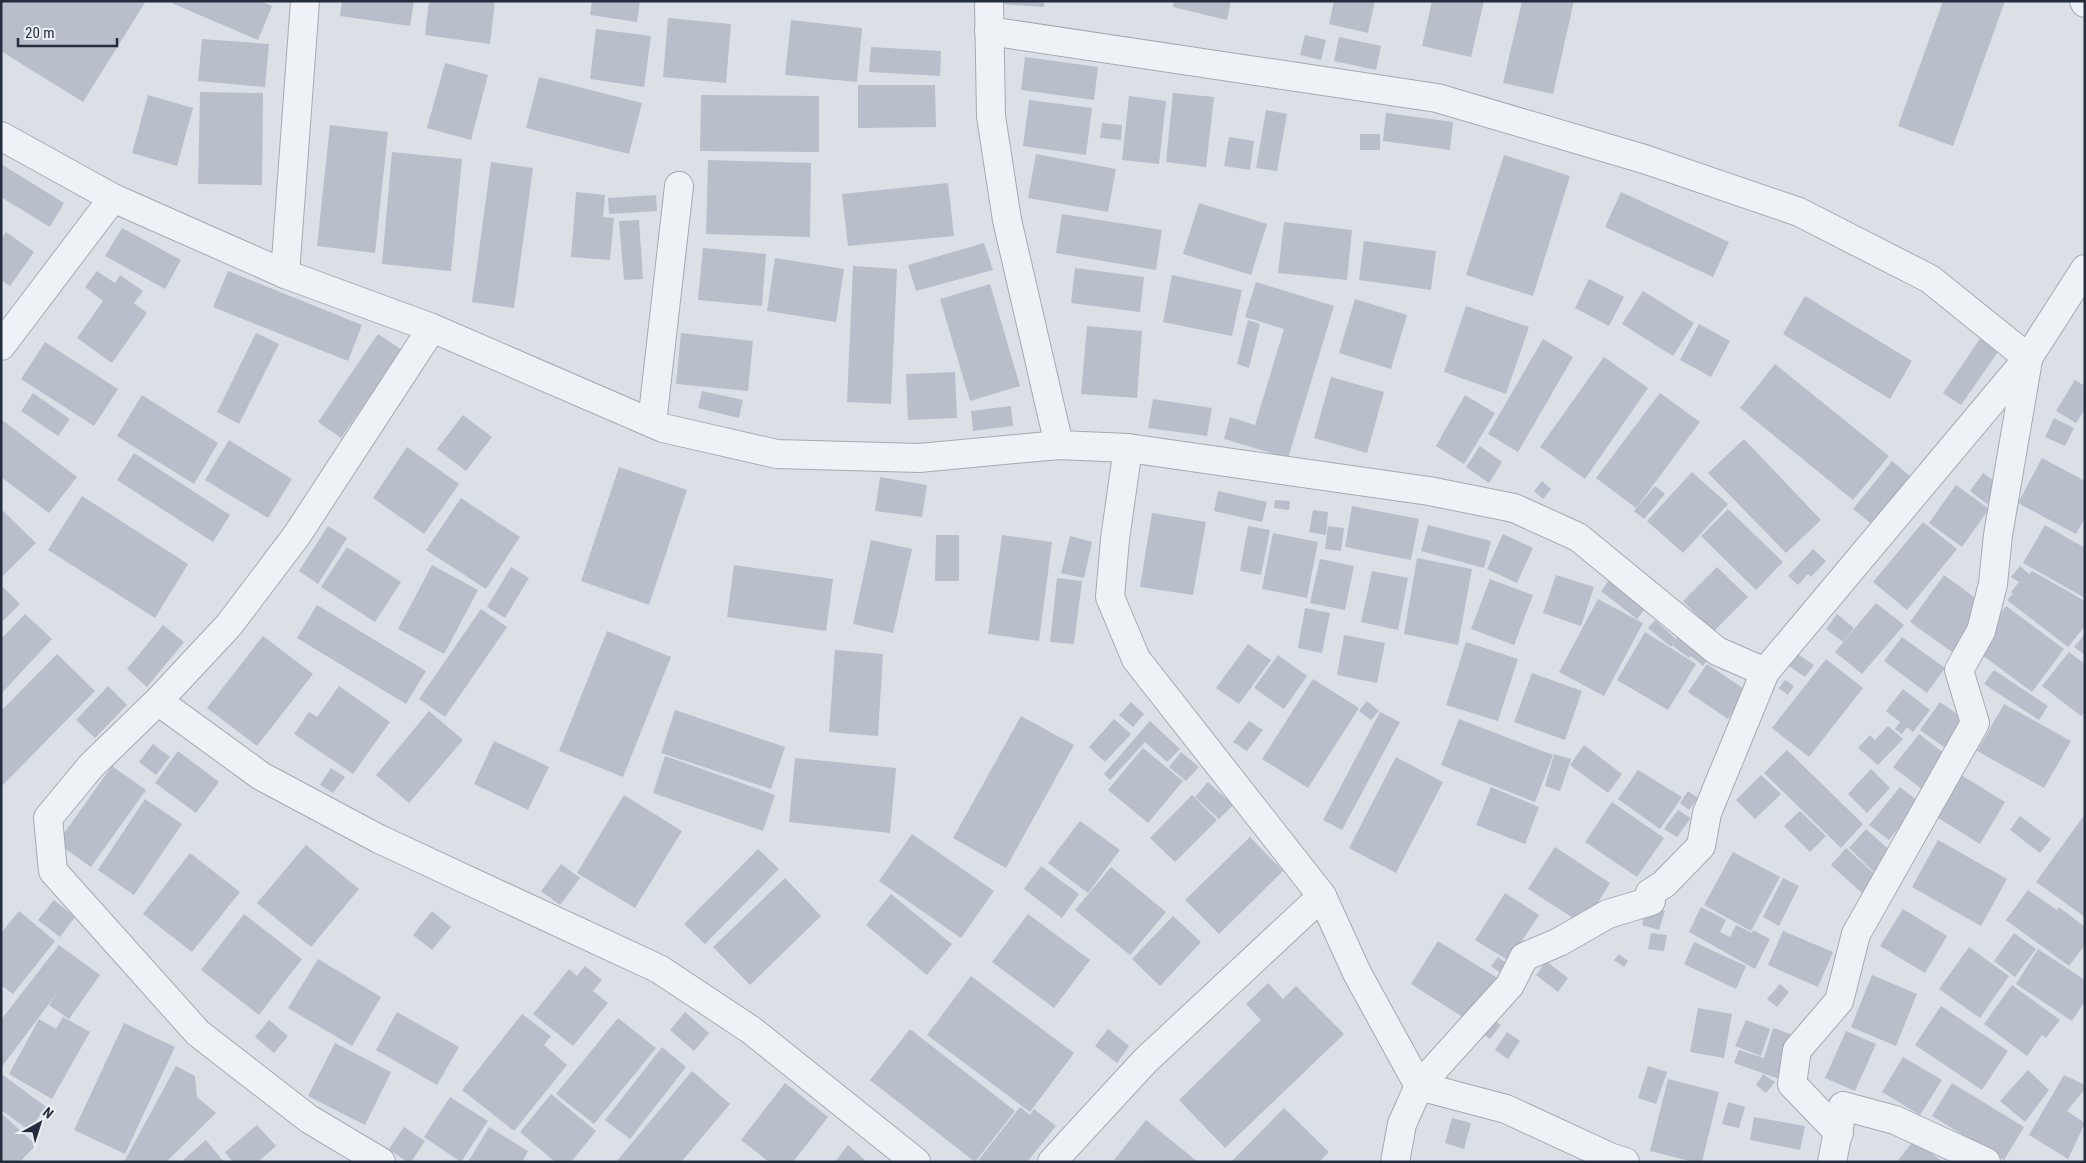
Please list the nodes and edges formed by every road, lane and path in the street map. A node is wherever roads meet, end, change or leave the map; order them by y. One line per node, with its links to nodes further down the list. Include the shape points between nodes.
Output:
1 (305, 1): 8 (street)
2 (989, 1): 3 (street)
3 (989, 31): 11 (street, via 1437,98 1644,159 1799,212 1930,279); 13 (street, via 991,116 1007,220)
4 (1, 136): 6 (street)
5 (679, 186): 12 (street)
6 (112, 198): 8 (street); 10 (street)
7 (2085, 268): 11 (street)
8 (285, 274): 9 (street)
9 (432, 328): 12 (street); 16 (street, via 298,534 230,625)
10 (1, 346)
11 (2028, 358): 15 (street); 19 (street, via 2004,496 1993,584 1981,631 1959,670 1974,723 1856,934 1839,1001 1797,1050 1792,1084)
12 (652, 423): 13 (street, via 777,454 919,458)
13 (1059, 445): 14 (street)
14 (1128, 448): 15 (street, via 1429,491 1514,508 1578,537 1717,651); 17 (street, via 1110,597 1136,659)
15 (1765, 672): 18 (street, via 1707,813 1701,846 1664,884 1650,893 1650,901 1608,914 1559,942 1524,957 1510,985)
16 (158, 701): 20 (street, via 91,766 48,818 54,871 198,1033 309,1120); 21 (street, via 261,776 379,839 659,968 751,1030)
17 (1322, 896): 18 (street, via 1357,973); 22 (street, via 1145,1061)
18 (1419, 1086): 23 (street, via 1402,1124); 24 (street, via 1506,1108)
19 (1839, 1134): 25 (street); 26 (street, via 1843,1106 1895,1120)
20 (380, 1162)
21 (916, 1162)
22 (1052, 1162)
23 (1395, 1162)
24 (1625, 1162)
25 (1832, 1162)
26 (1986, 1162)

